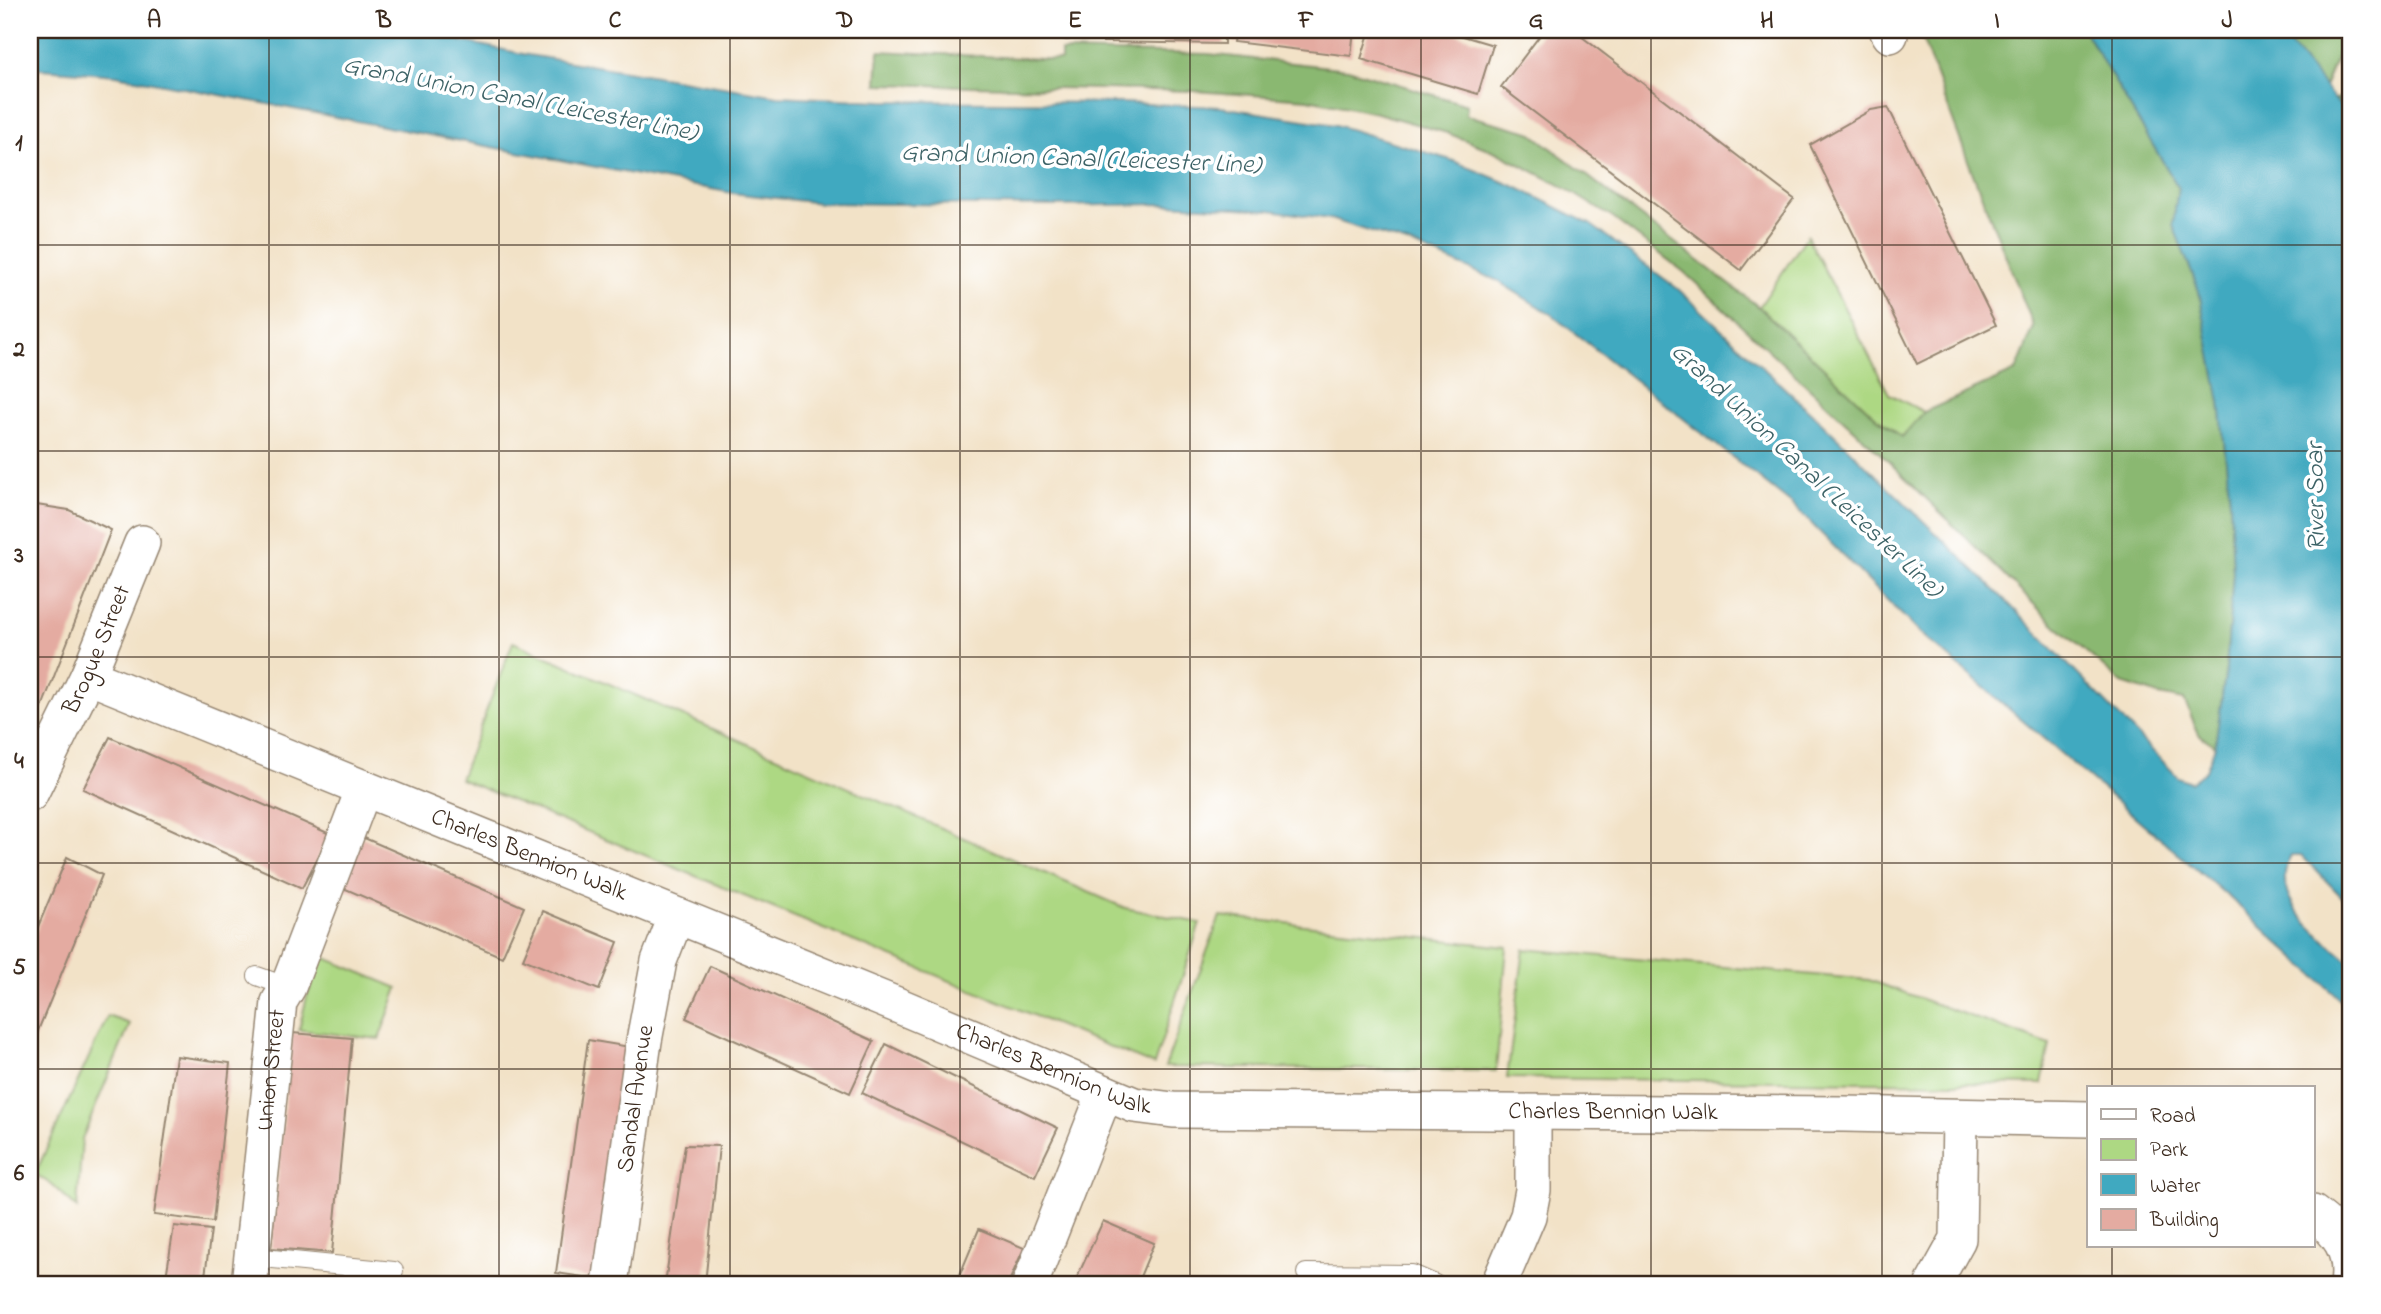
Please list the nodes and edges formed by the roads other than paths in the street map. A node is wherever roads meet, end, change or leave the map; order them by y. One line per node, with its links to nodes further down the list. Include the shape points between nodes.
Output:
1 (142, 543): 2 (street, Brogue Street)
2 (88, 676): 3 (street, Brogue Street); 4 (street, Charles Bennion Walk)
3 (34, 777)
4 (364, 788): 5 (street, Charles Bennion Walk); 11 (street, Union Street, via 272,981 279,1002)
5 (676, 917): 6 (street, Charles Bennion Walk); 14 (street, Sandal Avenue, via 659,961 644,1041)
6 (1105, 1093): 7 (street, Charles Bennion Walk, via 1134,1105 1173,1110); 15 (street)
7 (1533, 1114): 8 (street, Charles Bennion Walk); 17 (street, via 1533,1190 1528,1216)
8 (1960, 1117): 9 (street, Charles Bennion Walk); 18 (street, via 1958,1239)
9 (2087, 1119)
10 (2314, 1214): 19 (street, via 2340,1237 2348,1253)
11 (251, 1271): 12 (lane)
12 (394, 1271)
13 (1306, 1273): 16 (lane, via 1412,1274)
14 (611, 1284)
15 (1030, 1284)
16 (1435, 1284)
17 (1499, 1284)
18 (1933, 1284)
19 (2348, 1284)

